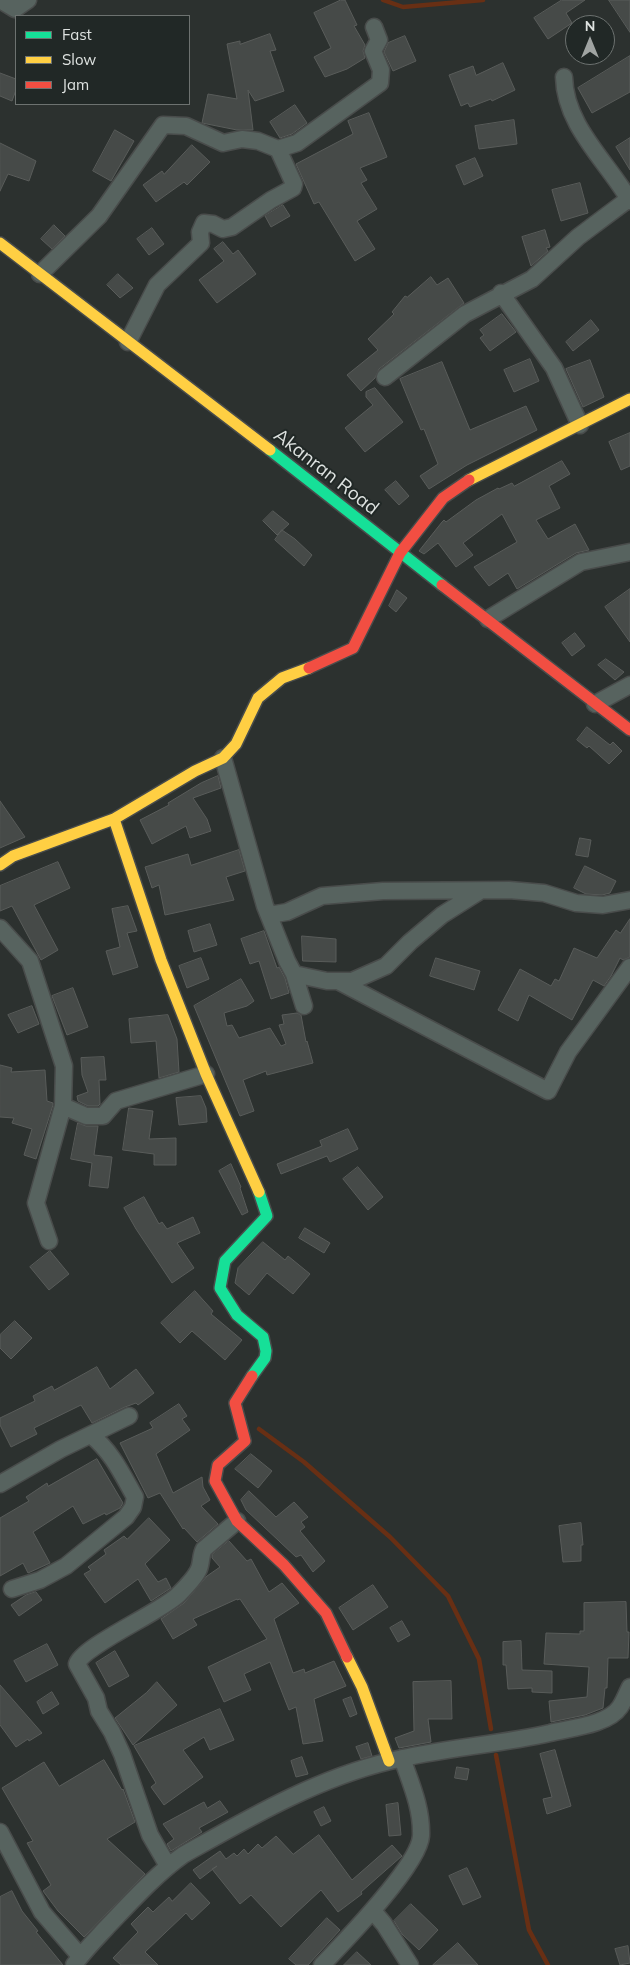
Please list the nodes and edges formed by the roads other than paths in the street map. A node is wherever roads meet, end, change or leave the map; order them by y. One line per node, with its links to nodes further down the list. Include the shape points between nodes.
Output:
1 (0, 0): 2 (street, via 16,9)
2 (28, 0)
3 (374, 26): 5 (street, via 379,40 373,50 381,70 380,82 297,143)
4 (564, 77): 6 (street, via 573,118)
5 (278, 149): 8 (street, via 242,138 224,143 186,126 163,125 99,216); 10 (street, via 293,188 232,227 222,229 204,223 200,232 201,242 157,285)
6 (630, 199): 9 (street, via 578,237 532,279)
7 (0, 243): 8 (street, Akanran Road)
8 (40, 274): 10 (street, Akanran Road)
9 (501, 293): 11 (street, via 465,314); 13 (street, via 554,368)
10 (128, 342): 14 (street, Akanran Road)
11 (385, 377)
12 (629, 403): 13 (street)
13 (580, 425): 14 (street, via 473,477 443,498)
14 (400, 552): 16 (street, Akanran Road); 20 (street, via 353,648 282,678 258,698 236,744)
15 (630, 552): 16 (street, via 581,562)
16 (488, 619): 18 (street, Akanran Road)
17 (630, 685): 18 (street)
18 (595, 704): 19 (street, Akanran Road)
19 (630, 730)
20 (223, 758): 21 (street); 25 (street)
21 (114, 818): 22 (street, via 13,856); 31 (street, via 161,960)
22 (0, 865)
23 (480, 891): 24 (street, via 544,893 576,903 602,905); 25 (street, via 383,891 322,896 287,912); 29 (street, via 442,915 386,966 352,981)
24 (630, 900)
25 (269, 915): 28 (street)
26 (0, 928): 32 (street, via 30,961 64,1066)
27 (630, 967): 29 (street, via 568,1052 548,1091)
28 (294, 974): 29 (street); 30 (street)
29 (338, 981)
30 (304, 1006)
31 (206, 1074): 32 (street, via 116,1101 103,1116 86,1116); 37 (street, via 267,1216 225,1261 220,1288 237,1315 263,1337 266,1351 266,1358 235,1402 245,1441 218,1466 215,1481)
32 (63, 1106): 33 (street, via 36,1203)
33 (49, 1240)
34 (129, 1416): 35 (street)
35 (91, 1435): 36 (street); 38 (street, via 113,1458 135,1497 132,1507 126,1517 66,1566 40,1580)
36 (0, 1484)
37 (237, 1521): 41 (street, via 284,1565 326,1613); 43 (street, via 204,1549 198,1571 177,1596 90,1650 77,1664 122,1754 150,1835)
38 (12, 1589)
39 (630, 1687): 40 (street)
40 (623, 1714): 41 (street, via 547,1733)
41 (395, 1760): 43 (street, via 284,1799); 44 (street, via 420,1812 421,1838 413,1856)
42 (0, 1832): 45 (street, via 42,1912)
43 (168, 1866): 45 (street)
44 (373, 1911): 46 (street); 47 (street)
45 (77, 1961)
46 (322, 1965)
47 (410, 1965)

